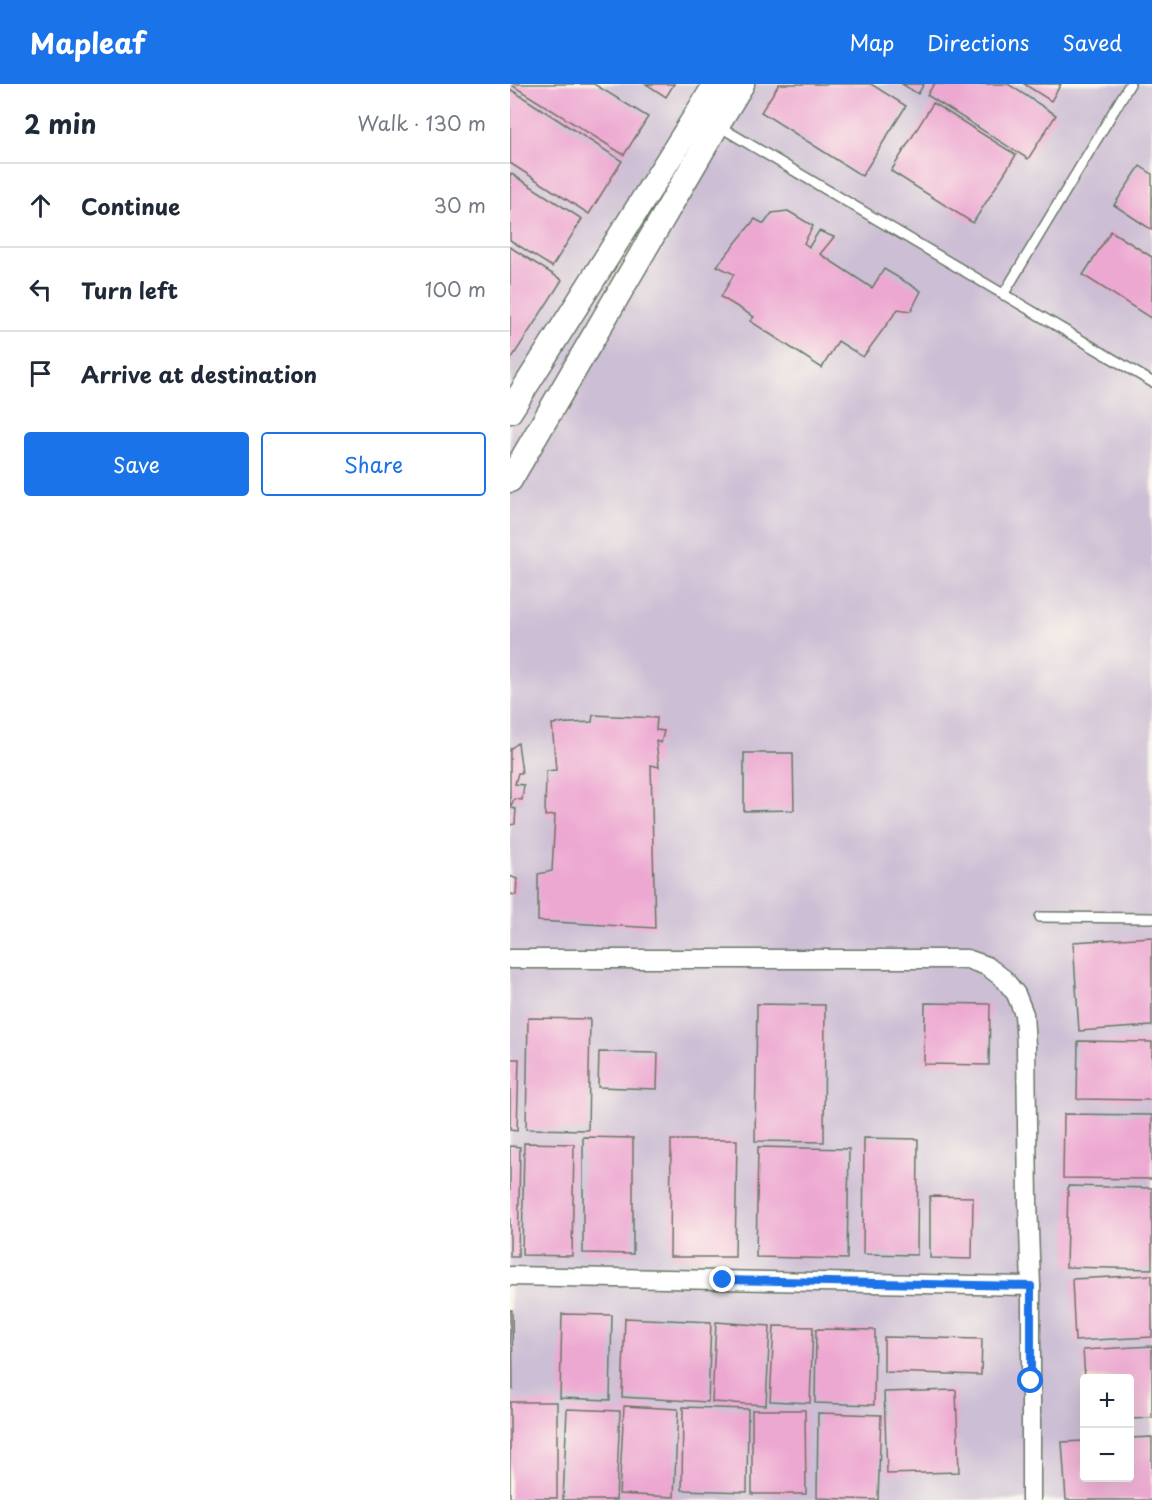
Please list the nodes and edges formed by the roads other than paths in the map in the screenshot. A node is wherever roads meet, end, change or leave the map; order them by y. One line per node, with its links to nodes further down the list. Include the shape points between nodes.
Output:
1 (716, 84): 7 (street)
2 (742, 84): 4 (street)
3 (1130, 84): 5 (lane)
4 (717, 125): 5 (lane); 8 (street)
5 (1003, 295): 6 (lane)
6 (1152, 381)
7 (510, 411)
8 (513, 469)
9 (1040, 917): 10 (lane)
10 (1152, 918)
11 (510, 958): 13 (street, via 967,959 987,966 1016,994 1024,1014)
12 (510, 1276): 13 (street)
13 (1031, 1286): 14 (street)
14 (1031, 1500)

